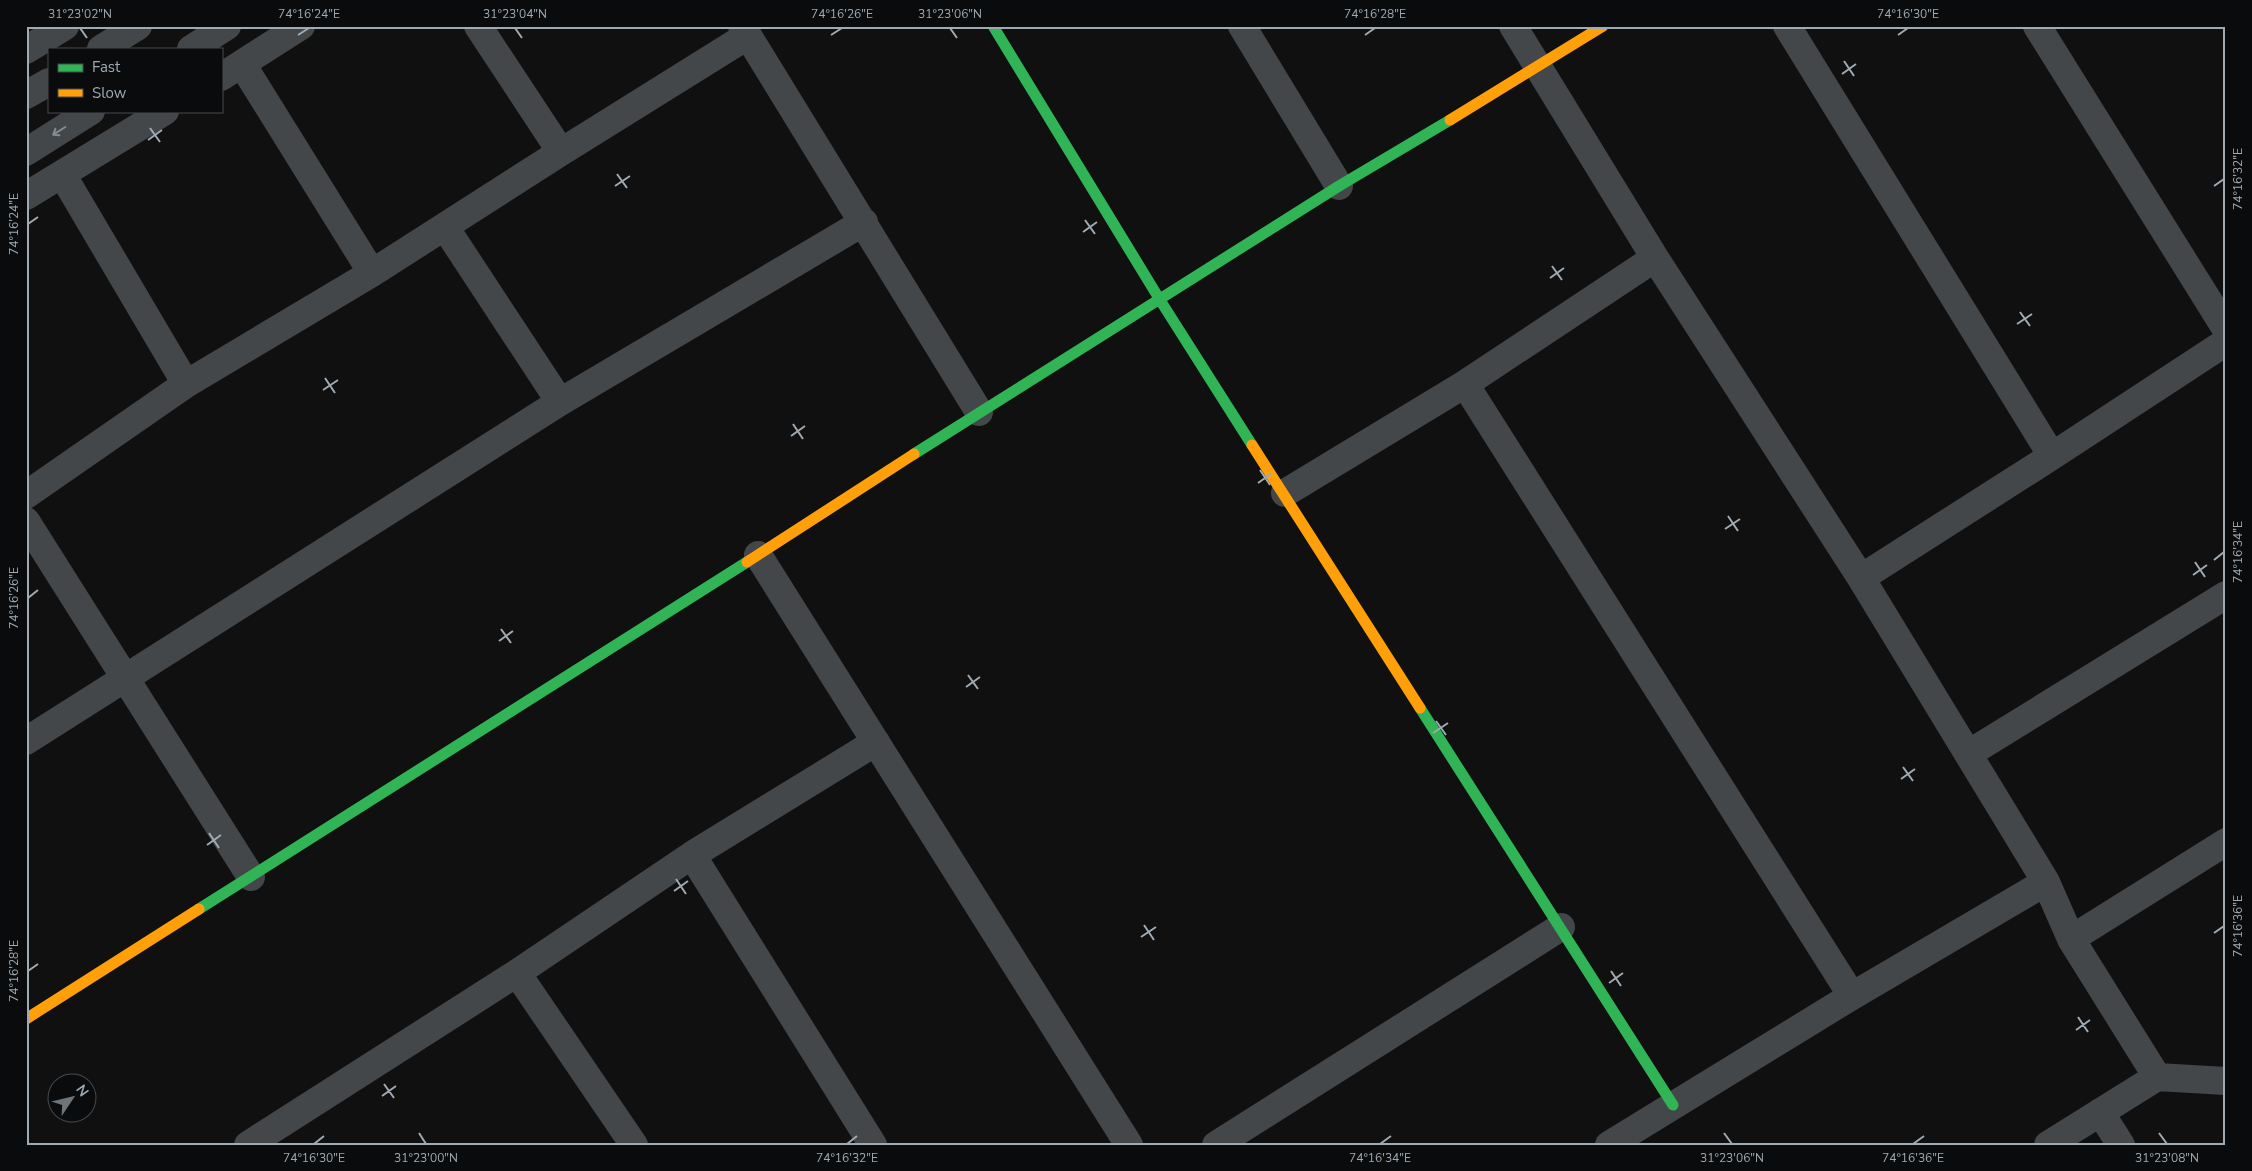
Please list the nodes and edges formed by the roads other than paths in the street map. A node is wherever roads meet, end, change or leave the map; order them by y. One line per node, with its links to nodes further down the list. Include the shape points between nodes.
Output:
1 (65, 26): 15 (street)
2 (138, 26): 13 (street)
3 (227, 26): 14 (street)
4 (301, 26): 17 (street)
5 (478, 26): 23 (street)
6 (993, 26): 31 (street)
7 (1242, 26): 25 (street)
8 (1513, 26): 16 (street)
9 (1604, 26): 16 (street)
10 (1787, 26): 38 (street)
11 (2037, 26): 32 (street)
12 (744, 31): 23 (street); 27 (street)
13 (104, 48)
14 (193, 48)
15 (26, 50)
16 (1539, 68): 25 (street); 29 (street)
17 (232, 71): 30 (street)
18 (48, 83): 19 (street)
19 (26, 96)
20 (89, 112): 22 (street, one-way to 22)
21 (163, 112): 24 (street)
22 (26, 152)
23 (561, 152): 28 (street)
24 (62, 174): 26 (street); 34 (street)
25 (1339, 186): 31 (street)
26 (26, 196)
27 (864, 222): 36 (street); 37 (street)
28 (445, 227): 30 (street); 36 (street)
29 (1655, 258): 35 (street); 43 (street)
30 (372, 273): 34 (street)
31 (1160, 300): 37 (street); 39 (street)
32 (2226, 329)
33 (2226, 342): 38 (street)
34 (186, 384): 40 (street)
35 (1465, 384): 39 (street); 56 (street)
36 (560, 402): 45 (street)
37 (979, 412): 42 (street)
38 (2052, 456): 43 (street)
39 (1285, 493): 53 (street)
40 (26, 494)
41 (26, 521): 45 (street)
42 (758, 555): 47 (street); 51 (street)
43 (1861, 578): 48 (street)
44 (2226, 596): 48 (street)
45 (127, 677): 46 (street); 51 (street)
46 (26, 740)
47 (876, 742): 50 (street); 65 (street)
48 (1968, 754): 52 (street)
49 (2226, 842): 54 (street)
50 (692, 855): 55 (street); 64 (street)
51 (251, 877): 57 (street)
52 (2046, 882): 54 (street); 56 (street)
53 (1561, 927): 60 (street); 66 (street)
54 (2071, 939): 58 (street)
55 (517, 973): 62 (street); 63 (street)
56 (1852, 996): 60 (street)
57 (26, 1019)
58 (2157, 1077): 59 (street); 61 (street)
59 (2226, 1081)
60 (1673, 1105): 67 (street)
61 (2100, 1112): 68 (street); 69 (street)
62 (248, 1145)
63 (634, 1145)
64 (874, 1145)
65 (1129, 1145)
66 (1216, 1145)
67 (1609, 1145)
68 (2048, 1145)
69 (2121, 1145)

